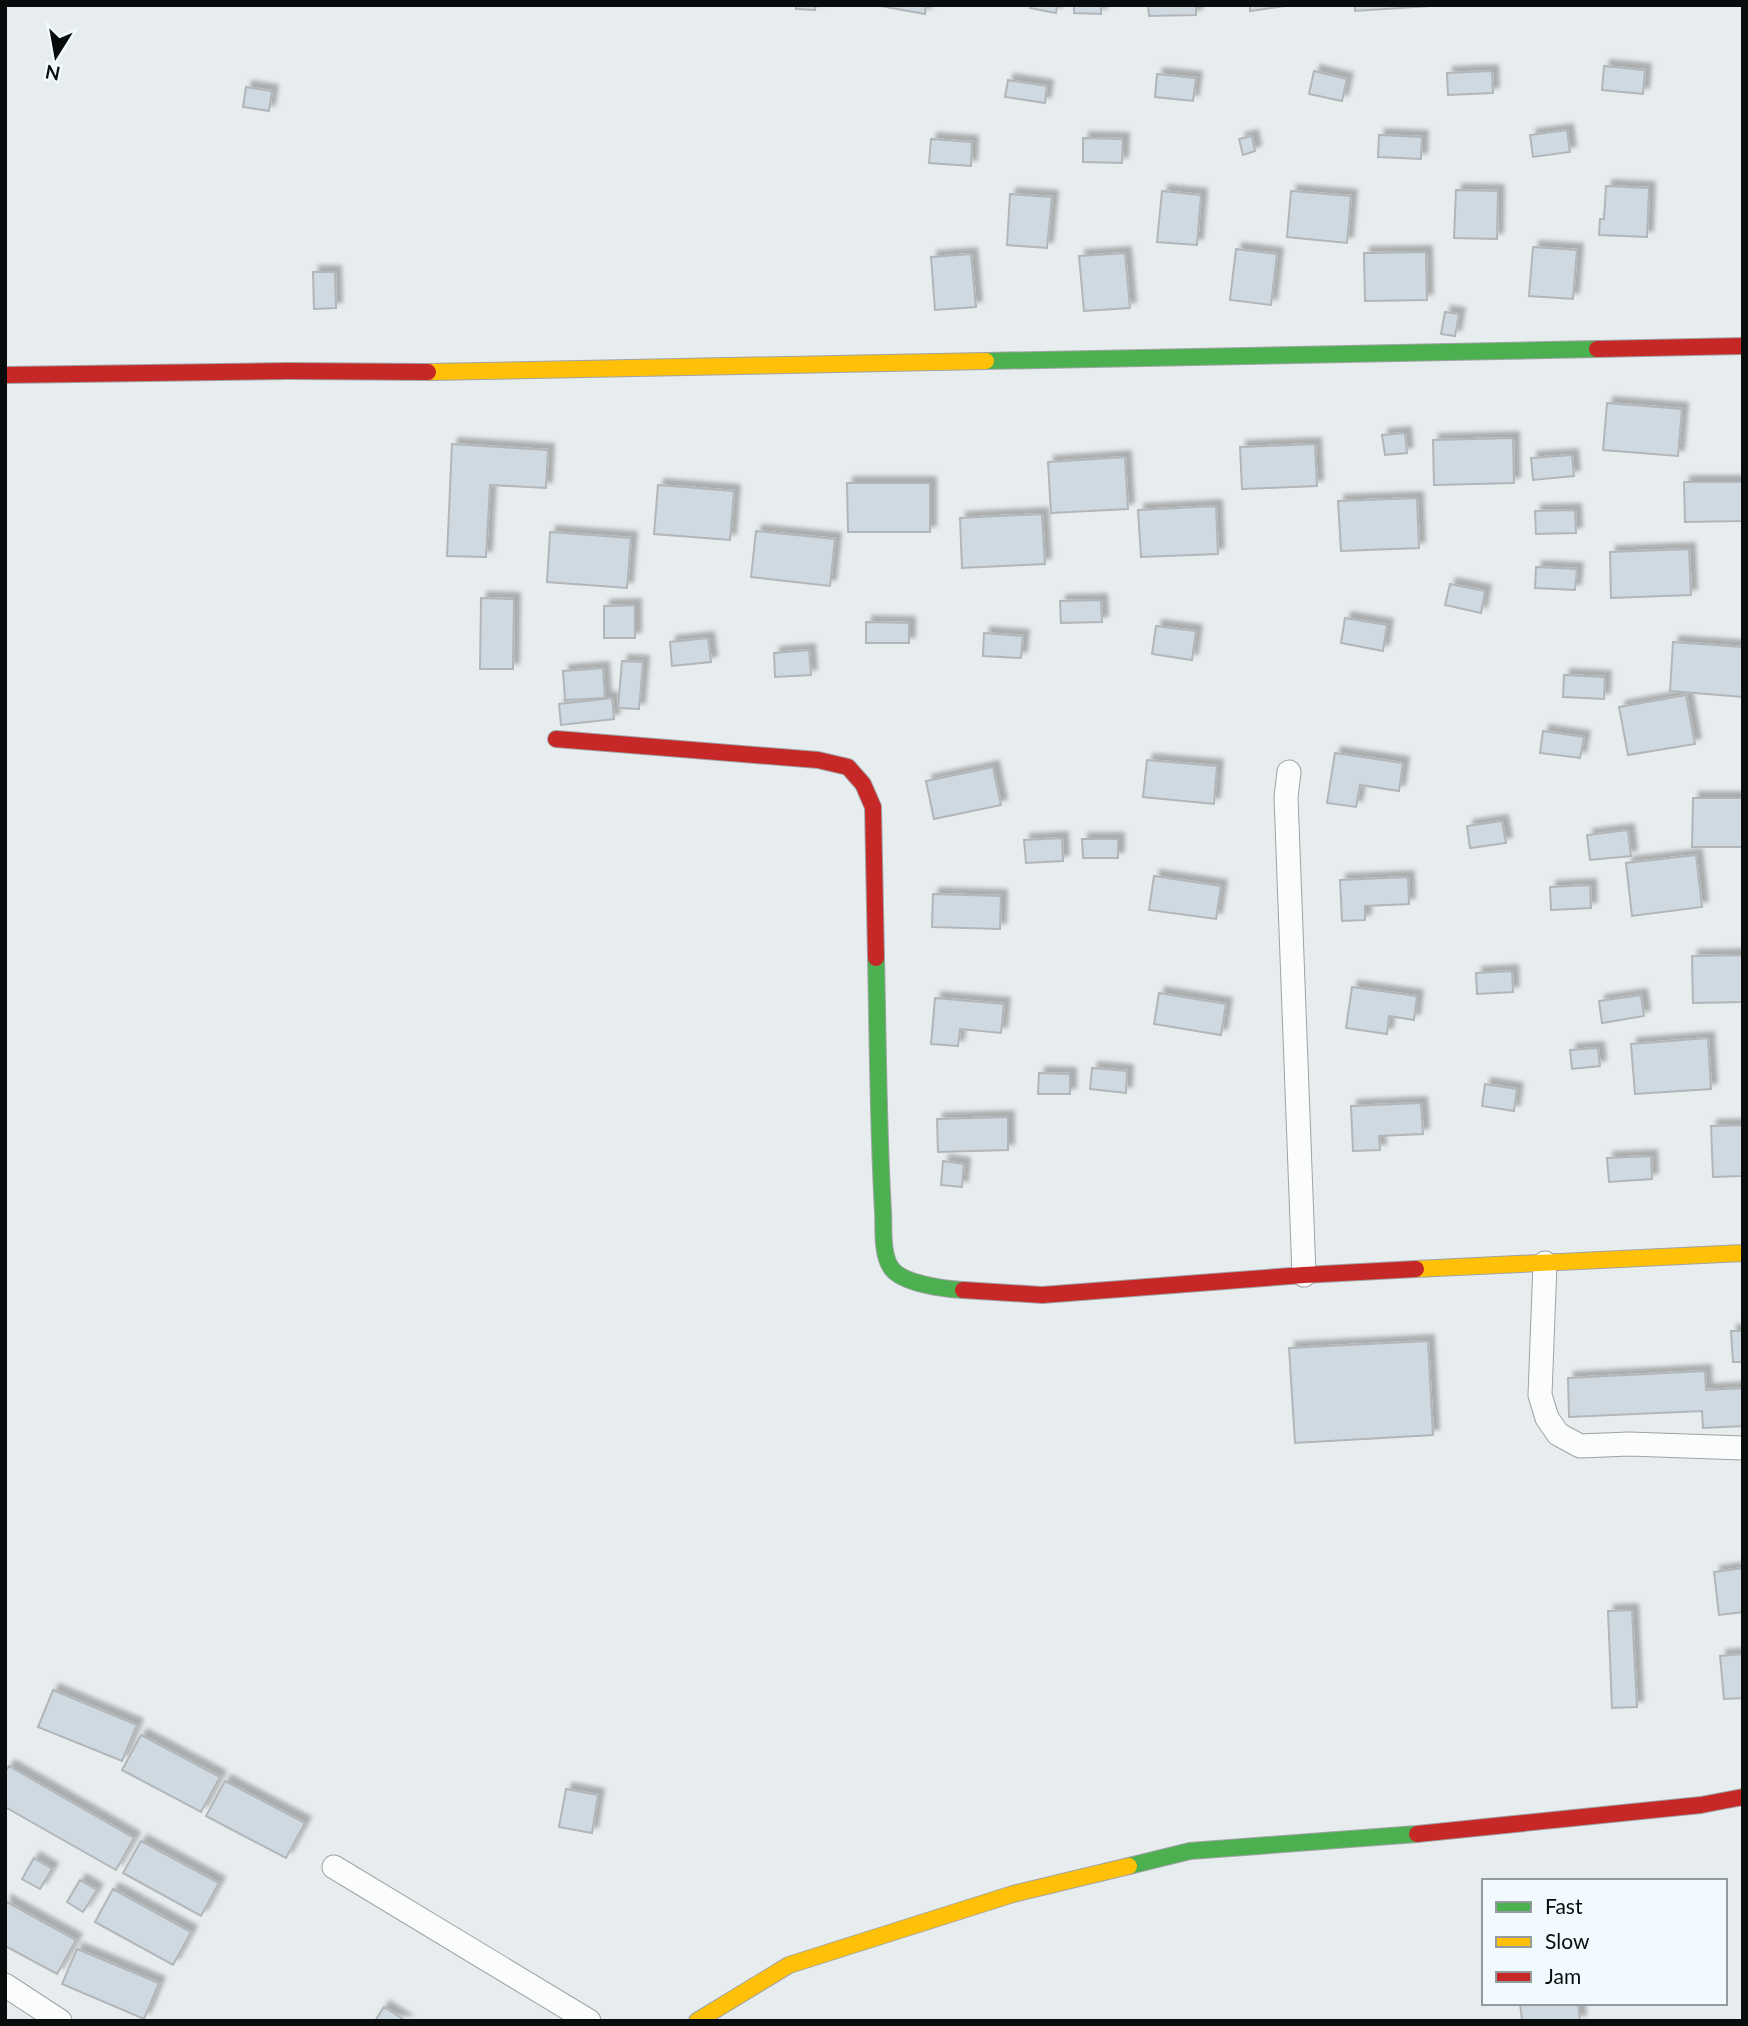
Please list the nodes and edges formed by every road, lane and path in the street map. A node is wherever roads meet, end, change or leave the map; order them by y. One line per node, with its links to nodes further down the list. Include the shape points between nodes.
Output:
1 (1743, 346): 2 (street, via 445,372)
2 (5, 375)
3 (556, 739): 7 (street, via 818,760 848,767 863,785 873,807 880,1163 886,1252 892,1269 937,1288 1042,1295)
4 (1289, 772): 7 (street, via 1286,797)
5 (1743, 1253): 6 (street)
6 (1545, 1263): 7 (street); 8 (street, via 1540,1395 1558,1434 1580,1446)
7 (1304, 1275)
8 (1743, 1448)
9 (1743, 1797): 14 (street, via 1475,1829 1191,1850 1013,1894 789,1965)
10 (334, 1867): 13 (street)
11 (5, 1985): 12 (street)
12 (60, 2021)
13 (589, 2021)
14 (697, 2021)

